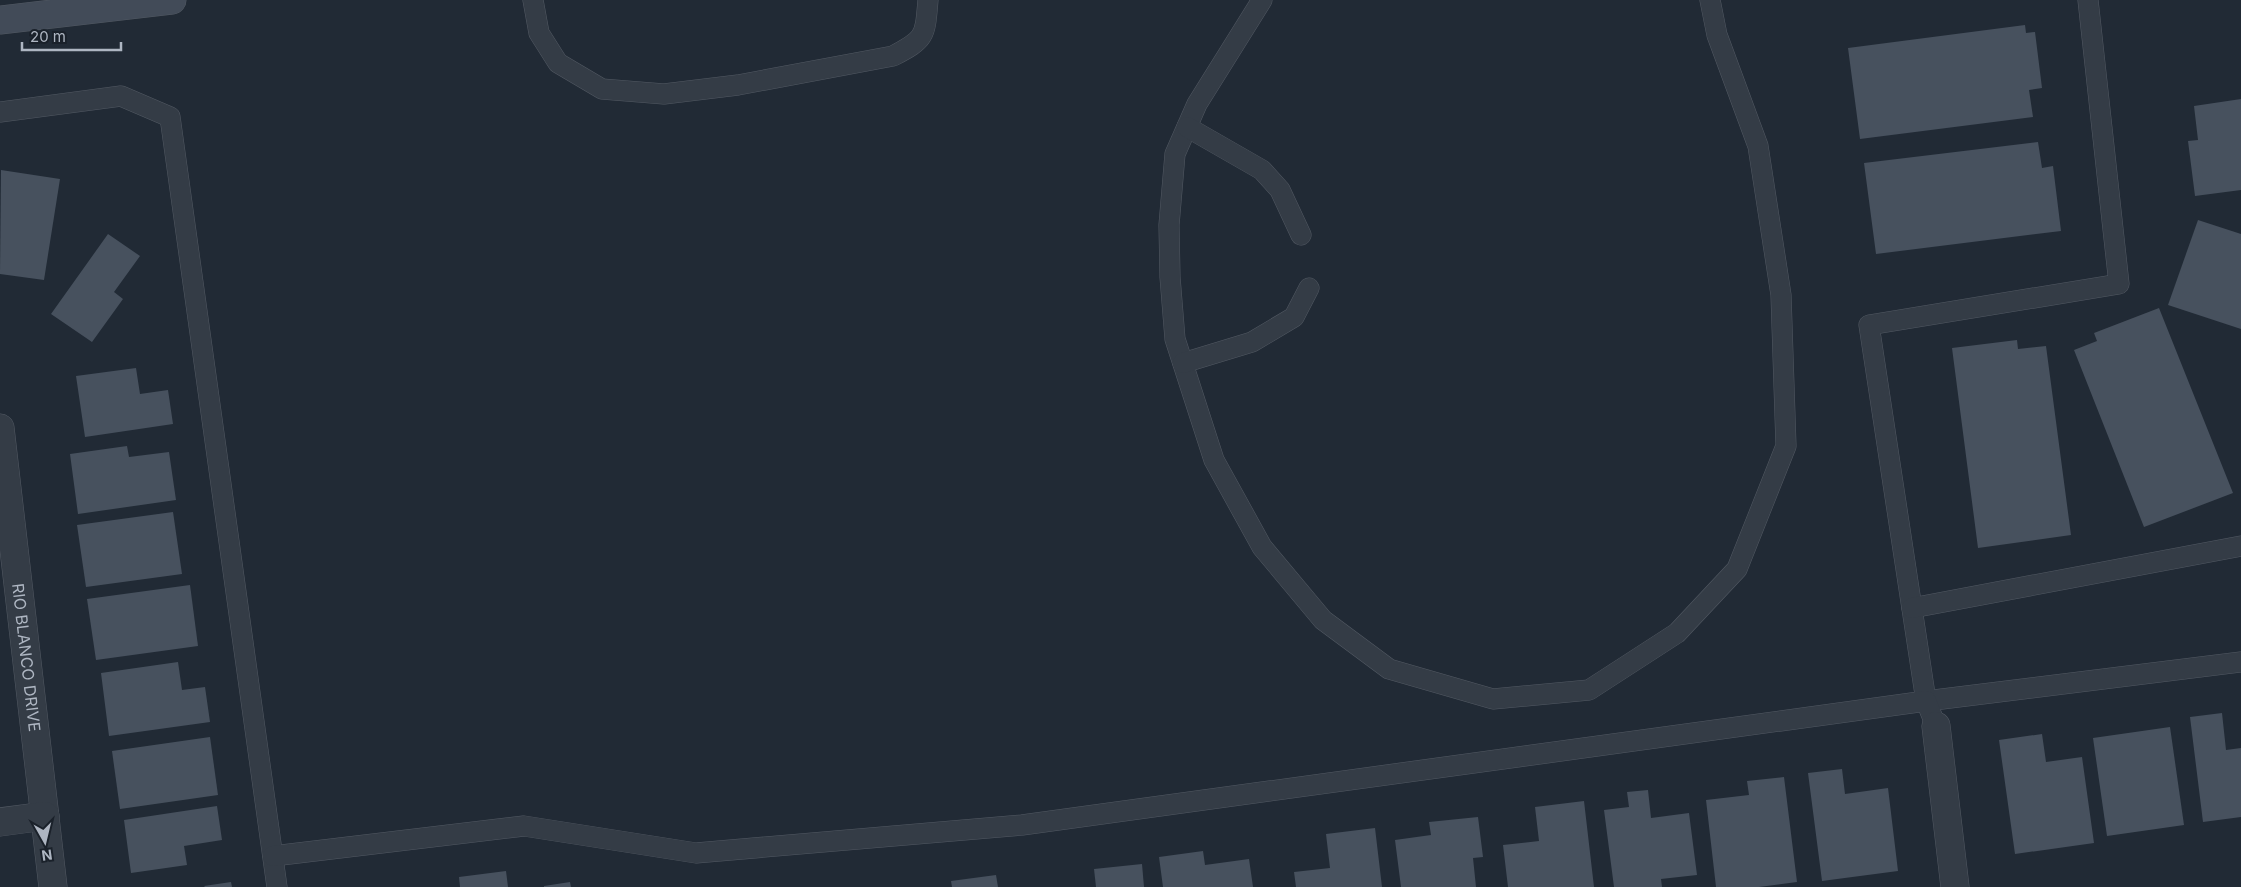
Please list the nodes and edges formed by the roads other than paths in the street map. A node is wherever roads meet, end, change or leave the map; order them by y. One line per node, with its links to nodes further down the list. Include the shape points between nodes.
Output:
1 (172, 0): 7 (main road)
2 (533, 0): 3 (lane, via 539,33 558,63 602,89 664,94 738,85 893,56 915,44 925,29)
3 (928, 0)
4 (1262, 0): 9 (lane, via 1197,104)
5 (1710, 0): 12 (lane, via 1717,35 1758,146 1781,295 1786,446 1737,569 1676,633 1589,690 1493,699 1389,669 1323,620 1262,547 1214,460)
6 (2088, 0): 16 (lane, via 2119,284 1869,325)
7 (0, 20)
8 (0, 112): 22 (lane, via 121,96 170,117)
9 (1187, 127): 10 (lane, via 1262,170 1280,190); 12 (lane, via 1175,154 1169,225 1175,338)
10 (1301, 235)
11 (1309, 288): 12 (lane, via 1294,317 1252,342)
12 (1182, 363)
13 (0, 428): 15 (street, RIO BLANCO DRIVE)
14 (2241, 546): 16 (lane)
15 (8, 568): 20 (street, RIO BLANCO DRIVE)
16 (1912, 608): 18 (lane)
17 (2241, 662): 18 (lane)
18 (1926, 701): 19 (lane); 22 (lane, via 1022,825 696,853 524,826)
19 (1936, 726): 25 (street)
20 (45, 816): 21 (street); 23 (street, RIO BLANCO DRIVE)
21 (0, 822)
22 (273, 856): 24 (lane)
23 (54, 887)
24 (277, 887)
25 (1955, 887)

